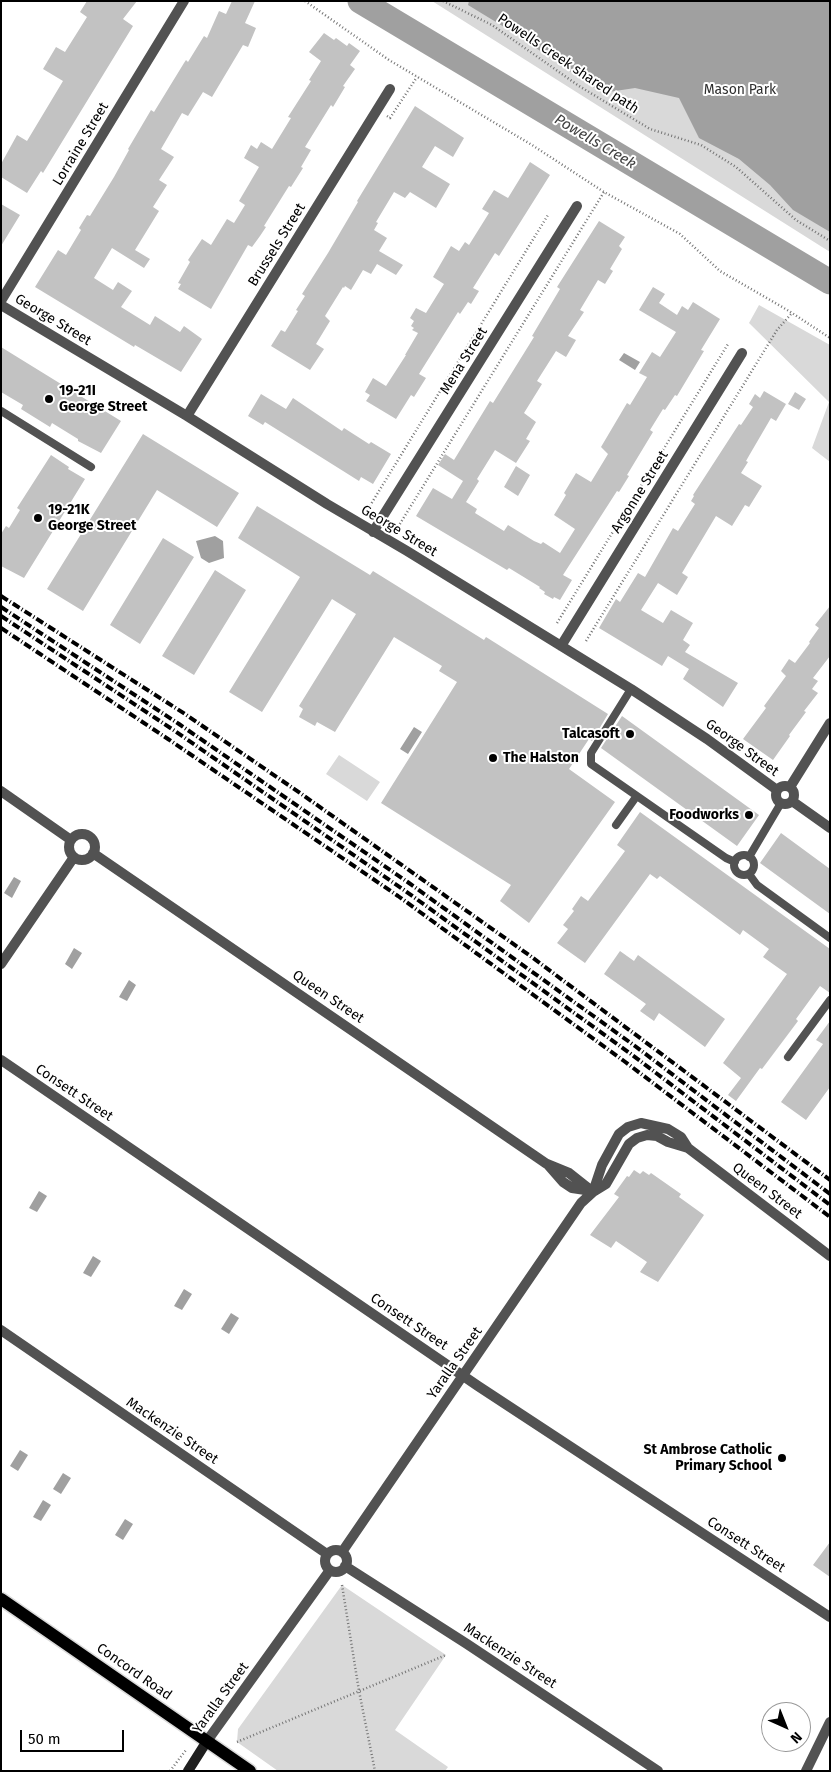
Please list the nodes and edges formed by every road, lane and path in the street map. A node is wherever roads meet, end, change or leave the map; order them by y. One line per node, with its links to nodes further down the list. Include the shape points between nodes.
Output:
1 (184, 1): 11 (street, Lorraine Street)
2 (305, 1): 4 (path)
3 (443, 1): 10 (path, Powells Creek shared path, via 492,24 579,86 650,129 701,146 736,167 796,220)
4 (417, 77): 6 (path, via 390,118); 7 (path)
5 (390, 88): 6 (street, Brussels Street)
6 (377, 110): 17 (street, Brussels Street)
7 (604, 192): 12 (path, via 680,234 720,271); 20 (path)
8 (577, 206): 21 (street, Mena Street)
9 (548, 215): 19 (path)
10 (830, 241)
11 (1, 303): 17 (street, George Street)
12 (792, 313): 13 (path); 23 (path, via 777,330)
13 (830, 338)
14 (728, 344): 22 (path)
15 (742, 353): 24 (street, Argonne Street)
16 (1, 411): 18 (lane)
17 (187, 416): 21 (street, George Street)
18 (91, 467)
19 (368, 509)
20 (398, 527)
21 (373, 532): 24 (street, George Street)
22 (557, 623)
23 (586, 641)
24 (561, 646): 25 (street, George Street)
25 (631, 689): 28 (street, George Street); 30 (lane, via 591,753 591,764)
26 (830, 723): 27 (street)
27 (790, 786): 28 (street); 31 (street, via 794,793)
28 (777, 790): 32 (street, via 776,798)
29 (1, 791): 35 (street)
30 (636, 797): 33 (lane); 39 (lane)
31 (792, 800): 32 (street, via 788,804); 34 (street)
32 (781, 803): 38 (lane)
33 (616, 825)
34 (830, 828)
35 (71, 840): 36 (street, via 82,834 90,837); 37 (street, via 69,847)
36 (94, 852): 37 (street, via 85,860); 46 (street, Queen Street, via 548,1164 563,1182 572,1188)
37 (74, 857): 42 (street)
38 (749, 857): 39 (lane, via 740,856); 40 (lane, via 754,865)
39 (734, 862): 40 (lane, via 737,872)
40 (749, 874): 41 (lane, via 757,885)
41 (830, 938)
42 (1, 964)
43 (830, 1000): 44 (lane)
44 (788, 1057)
45 (1, 1060): 49 (street, Consett Street)
46 (593, 1192): 47 (street, Queen Street, via 606,1155 619,1134 628,1127 641,1124 668,1129 681,1137 688,1148); 49 (street, Yaralla Street, via 581,1203)
47 (830, 1256)
48 (1, 1330): 51 (street, Mackenzie Street)
49 (462, 1375): 50 (street, Yaralla Street); 56 (street, Consett Street)
50 (342, 1552): 51 (street, via 335,1550); 52 (street, via 347,1558)
51 (327, 1554): 53 (street, via 325,1563)
52 (345, 1566): 53 (street, via 338,1571); 67 (street, Mackenzie Street)
53 (330, 1570): 60 (street, Yaralla Street)
54 (342, 1585): 58 (path)
55 (1, 1599): 60 (main road, Concord Road)
56 (830, 1617)
57 (446, 1655): 58 (path)
58 (359, 1690): 61 (path); 66 (path)
59 (830, 1722): 68 (street)
60 (207, 1741): 64 (street, Yaralla Street); 65 (main road, Concord Road)
61 (237, 1742)
62 (186, 1750): 63 (path)
63 (170, 1771)
64 (188, 1771)
65 (250, 1771)
66 (375, 1771)
67 (658, 1771)
68 (806, 1771)

